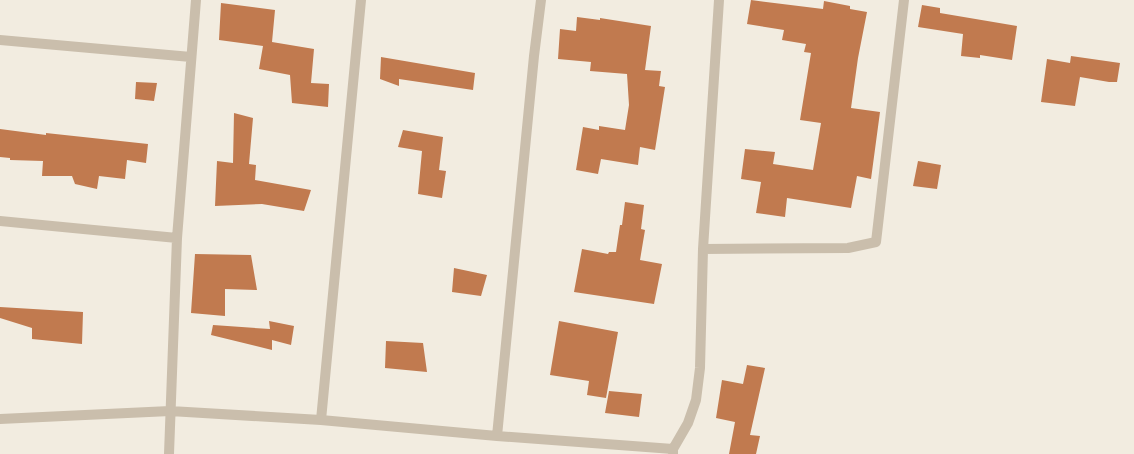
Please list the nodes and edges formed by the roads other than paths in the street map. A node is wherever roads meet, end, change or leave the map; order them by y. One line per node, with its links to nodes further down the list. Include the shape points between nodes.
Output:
1 (196, 0): 7 (street)
2 (361, 0): 13 (street)
3 (541, 0): 14 (street)
4 (719, 0): 10 (street)
5 (904, 0): 10 (street, via 876,242 848,248)
6 (0, 40): 7 (street)
7 (191, 57): 9 (street)
8 (0, 221): 9 (street)
9 (177, 238): 11 (street)
10 (703, 249): 15 (street, via 700,368 696,400 688,424)
11 (170, 411): 12 (street); 13 (street); 16 (street)
12 (0, 419)
13 (321, 420): 14 (street)
14 (497, 436): 15 (street)
15 (673, 451)
16 (169, 454)

